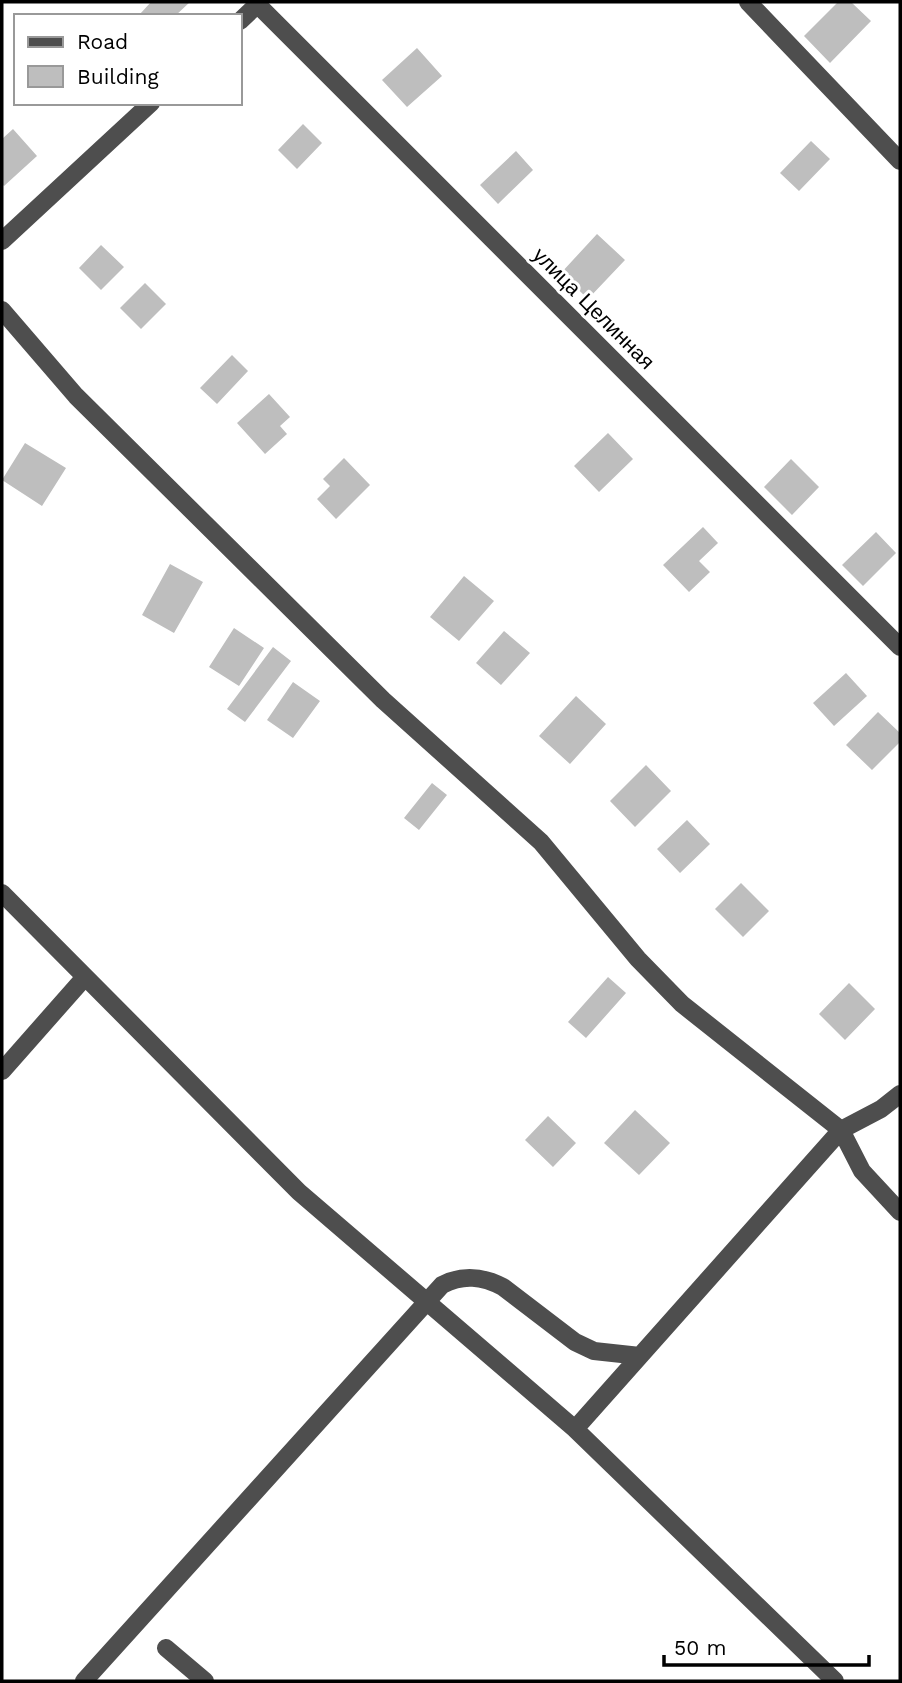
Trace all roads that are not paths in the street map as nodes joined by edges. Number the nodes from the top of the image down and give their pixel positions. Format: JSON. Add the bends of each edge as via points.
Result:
{"nodes":[{"id":1,"x":748,"y":2,"type":"edge"},
{"id":2,"x":257,"y":3,"type":"edge"},
{"id":3,"x":242,"y":19,"type":"edge"},
{"id":4,"x":149,"y":105,"type":"edge"},
{"id":5,"x":900,"y":162,"type":"edge"},
{"id":6,"x":2,"y":241,"type":"edge"},
{"id":7,"x":2,"y":310,"type":"edge"},
{"id":8,"x":900,"y":647,"type":"edge"},
{"id":9,"x":2,"y":893,"type":"edge"},
{"id":10,"x":85,"y":977,"type":"junction"},
{"id":11,"x":2,"y":1071,"type":"edge"},
{"id":12,"x":900,"y":1094,"type":"edge"},
{"id":13,"x":841,"y":1129,"type":"junction"},
{"id":14,"x":900,"y":1212,"type":"edge"},
{"id":15,"x":426,"y":1301,"type":"junction"},
{"id":16,"x":640,"y":1356,"type":"junction"},
{"id":17,"x":575,"y":1429,"type":"junction"},
{"id":18,"x":166,"y":1648,"type":"dead end"},
{"id":19,"x":84,"y":1681,"type":"edge"},
{"id":20,"x":205,"y":1681,"type":"edge"},
{"id":21,"x":835,"y":1681,"type":"edge"}],
"edges":[{"from":1,"to":5,"type":"street"},
{"from":2,"to":3,"type":"street"},
{"from":2,"to":8,"type":"street","name":"улица Целинная"},
{"from":4,"to":6,"type":"street"},
{"from":7,"to":13,"type":"street","via":[[76,396],[383,700],[541,842],[638,959],[682,1004]]},
{"from":9,"to":10,"type":"street"},
{"from":10,"to":11,"type":"street"},
{"from":10,"to":15,"type":"street","via":[[299,1192]]},
{"from":12,"to":13,"type":"street"},
{"from":13,"to":14,"type":"street","via":[[862,1171]]},
{"from":13,"to":16,"type":"street"},
{"from":15,"to":16,"type":"street","via":[[456,1277],[491,1280],[575,1342],[594,1351]]},
{"from":15,"to":17,"type":"street"},
{"from":15,"to":19,"type":"street"},
{"from":16,"to":17,"type":"street"},
{"from":17,"to":21,"type":"street"},
{"from":18,"to":20,"type":"street"}]}
